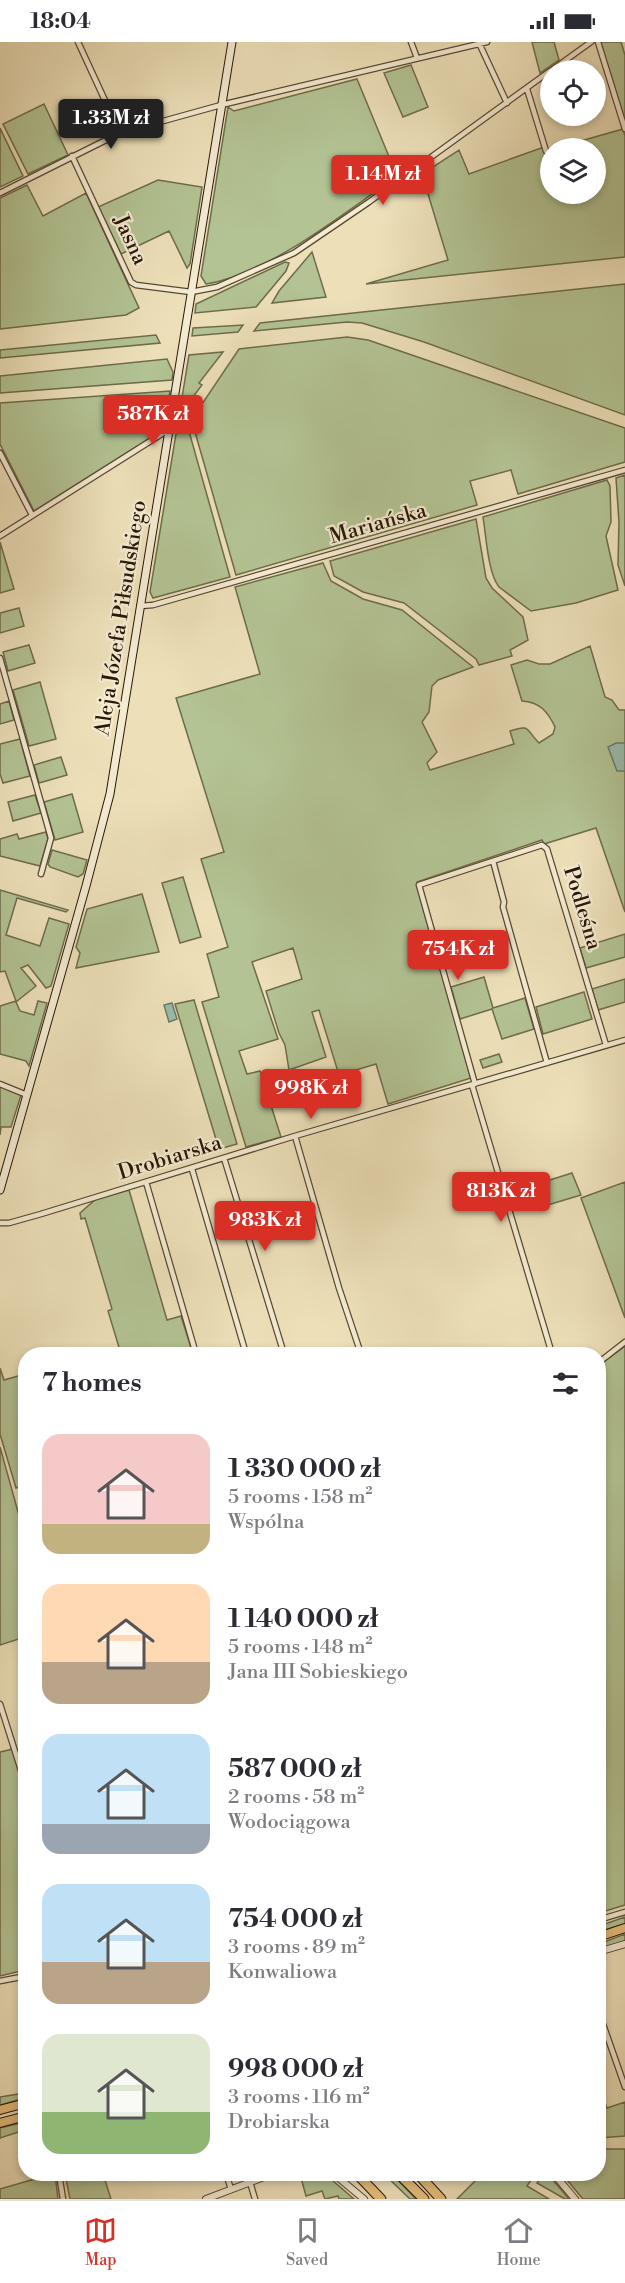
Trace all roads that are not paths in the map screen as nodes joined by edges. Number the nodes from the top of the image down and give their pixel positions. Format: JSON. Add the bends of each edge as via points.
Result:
{"nodes":[{"id":1,"x":78,"y":42,"type":"edge"},
{"id":2,"x":232,"y":42,"type":"edge"},
{"id":3,"x":411,"y":42,"type":"edge"},
{"id":4,"x":487,"y":42,"type":"edge"},
{"id":5,"x":591,"y":42,"type":"edge"},
{"id":6,"x":598,"y":42,"type":"edge"},
{"id":7,"x":479,"y":43,"type":"edge"},
{"id":8,"x":417,"y":58,"type":"junction"},
{"id":9,"x":566,"y":60,"type":"edge"},
{"id":10,"x":540,"y":79,"type":"edge"},
{"id":11,"x":527,"y":88,"type":"junction"},
{"id":12,"x":507,"y":103,"type":"junction"},
{"id":13,"x":221,"y":105,"type":"junction"},
{"id":14,"x":625,"y":129,"type":"edge"},
{"id":15,"x":120,"y":133,"type":"junction"},
{"id":16,"x":542,"y":138,"type":"edge"},
{"id":17,"x":72,"y":156,"type":"junction"},
{"id":18,"x":0,"y":193,"type":"edge"},
{"id":19,"x":191,"y":291,"type":"junction"},
{"id":20,"x":168,"y":430,"type":"junction"},
{"id":21,"x":0,"y":453,"type":"edge"},
{"id":22,"x":625,"y":471,"type":"edge"},
{"id":23,"x":32,"y":515,"type":"junction"},
{"id":24,"x":0,"y":536,"type":"edge"},
{"id":25,"x":140,"y":606,"type":"junction"},
{"id":26,"x":0,"y":658,"type":"edge"},
{"id":27,"x":493,"y":861,"type":"junction"},
{"id":28,"x":41,"y":874,"type":"dead end"},
{"id":29,"x":625,"y":1040,"type":"edge"},
{"id":30,"x":606,"y":1045,"type":"junction"},
{"id":31,"x":547,"y":1063,"type":"junction"},
{"id":32,"x":0,"y":1084,"type":"edge"},
{"id":33,"x":473,"y":1084,"type":"junction"},
{"id":34,"x":27,"y":1095,"type":"junction"},
{"id":35,"x":295,"y":1136,"type":"junction"},
{"id":36,"x":225,"y":1158,"type":"junction"},
{"id":37,"x":192,"y":1169,"type":"junction"},
{"id":38,"x":146,"y":1182,"type":"junction"},
{"id":39,"x":0,"y":1190,"type":"edge"},
{"id":40,"x":0,"y":1223,"type":"edge"},
{"id":41,"x":625,"y":1342,"type":"edge"},
{"id":42,"x":194,"y":1347,"type":"edge"},
{"id":43,"x":244,"y":1347,"type":"edge"},
{"id":44,"x":282,"y":1347,"type":"edge"},
{"id":45,"x":359,"y":1347,"type":"edge"},
{"id":46,"x":550,"y":1347,"type":"edge"},
{"id":47,"x":606,"y":1357,"type":"edge"},
{"id":48,"x":0,"y":1704,"type":"edge"},
{"id":49,"x":18,"y":1761,"type":"edge"},
{"id":50,"x":625,"y":1912,"type":"edge"},
{"id":51,"x":606,"y":1918,"type":"edge"},
{"id":52,"x":625,"y":1928,"type":"edge"},
{"id":53,"x":606,"y":1934,"type":"edge"},
{"id":54,"x":625,"y":1944,"type":"edge"},
{"id":55,"x":606,"y":1950,"type":"edge"},
{"id":56,"x":18,"y":1978,"type":"edge"},
{"id":57,"x":0,"y":1981,"type":"edge"},
{"id":58,"x":606,"y":2033,"type":"edge"},
{"id":59,"x":625,"y":2087,"type":"edge"},
{"id":60,"x":18,"y":2105,"type":"edge"},
{"id":61,"x":0,"y":2110,"type":"edge"},
{"id":62,"x":18,"y":2118,"type":"edge"},
{"id":63,"x":0,"y":2123,"type":"edge"},
{"id":64,"x":60,"y":2181,"type":"edge"},
{"id":65,"x":228,"y":2181,"type":"edge"},
{"id":66,"x":342,"y":2181,"type":"edge"},
{"id":67,"x":364,"y":2181,"type":"edge"},
{"id":68,"x":406,"y":2181,"type":"edge"},
{"id":69,"x":424,"y":2181,"type":"edge"},
{"id":70,"x":560,"y":2181,"type":"edge"},
{"id":71,"x":250,"y":2182,"type":"joint"},
{"id":72,"x":231,"y":2189,"type":"junction"},
{"id":73,"x":63,"y":2199,"type":"edge"},
{"id":74,"x":206,"y":2199,"type":"edge"},
{"id":75,"x":255,"y":2199,"type":"edge"},
{"id":76,"x":364,"y":2199,"type":"edge"},
{"id":77,"x":381,"y":2199,"type":"edge"},
{"id":78,"x":424,"y":2199,"type":"edge"},
{"id":79,"x":441,"y":2199,"type":"edge"},
{"id":80,"x":575,"y":2199,"type":"edge"}],
"edges":[{"from":1,"to":15,"type":"street"},
{"from":2,"to":13,"type":"main road","name":"Aleja Józefa Piłsudskiego"},
{"from":3,"to":8,"type":"street"},
{"from":4,"to":7,"type":"street"},
{"from":5,"to":9,"type":"street"},
{"from":6,"to":14,"type":"street"},
{"from":7,"to":8,"type":"street"},
{"from":7,"to":12,"type":"street"},
{"from":8,"to":13,"type":"street"},
{"from":10,"to":11,"type":"street"},
{"from":11,"to":12,"type":"street"},
{"from":11,"to":16,"type":"street"},
{"from":12,"to":19,"type":"street","via":[[294,253],[217,287]]},
{"from":13,"to":15,"type":"street"},
{"from":13,"to":19,"type":"main road","name":"Aleja Józefa Piłsudskiego"},
{"from":15,"to":17,"type":"street"},
{"from":17,"to":18,"type":"street"},
{"from":17,"to":19,"type":"street","name":"Jasna","via":[[131,282]]},
{"from":19,"to":20,"type":"main road","name":"Aleja Józefa Piłsudskiego"},
{"from":20,"to":23,"type":"street"},
{"from":20,"to":25,"type":"main road","name":"Aleja Józefa Piłsudskiego"},
{"from":21,"to":23,"type":"street"},
{"from":22,"to":25,"type":"street","name":"Mariańska"},
{"from":23,"to":24,"type":"street"},
{"from":25,"to":34,"type":"main road","name":"Aleja Józefa Piłsudskiego","via":[[106,812]]},
{"from":26,"to":28,"type":"street","via":[[51,838]]},
{"from":27,"to":30,"type":"street","name":"Podleśna","via":[[542,845],[547,849]]},
{"from":27,"to":31,"type":"street"},
{"from":27,"to":33,"type":"street","via":[[419,885]]},
{"from":29,"to":30,"type":"street","name":"Drobiarska"},
{"from":30,"to":31,"type":"street","name":"Drobiarska"},
{"from":31,"to":33,"type":"street","name":"Drobiarska"},
{"from":32,"to":34,"type":"street"},
{"from":33,"to":35,"type":"street","name":"Drobiarska"},
{"from":33,"to":46,"type":"street"},
{"from":34,"to":39,"type":"main road","name":"Aleja Józefa Piłsudskiego"},
{"from":35,"to":36,"type":"street","name":"Drobiarska"},
{"from":35,"to":45,"type":"street"},
{"from":36,"to":37,"type":"street","name":"Drobiarska"},
{"from":36,"to":44,"type":"street"},
{"from":37,"to":38,"type":"street","name":"Drobiarska"},
{"from":37,"to":43,"type":"street"},
{"from":38,"to":40,"type":"street","name":"Drobiarska"},
{"from":38,"to":42,"type":"street"},
{"from":41,"to":47,"type":"street"},
{"from":48,"to":49,"type":"street"},
{"from":50,"to":51,"type":"street"},
{"from":52,"to":53,"type":"main road"},
{"from":54,"to":55,"type":"street"},
{"from":56,"to":57,"type":"street"},
{"from":58,"to":59,"type":"street"},
{"from":60,"to":61,"type":"main road"},
{"from":62,"to":63,"type":"main road"},
{"from":64,"to":73,"type":"street"},
{"from":65,"to":72,"type":"street"},
{"from":66,"to":76,"type":"street"},
{"from":67,"to":77,"type":"highway"},
{"from":68,"to":78,"type":"highway"},
{"from":69,"to":79,"type":"highway"},
{"from":70,"to":80,"type":"street"},
{"from":71,"to":72,"type":"street"},
{"from":71,"to":75,"type":"street"},
{"from":72,"to":74,"type":"street"}]}
